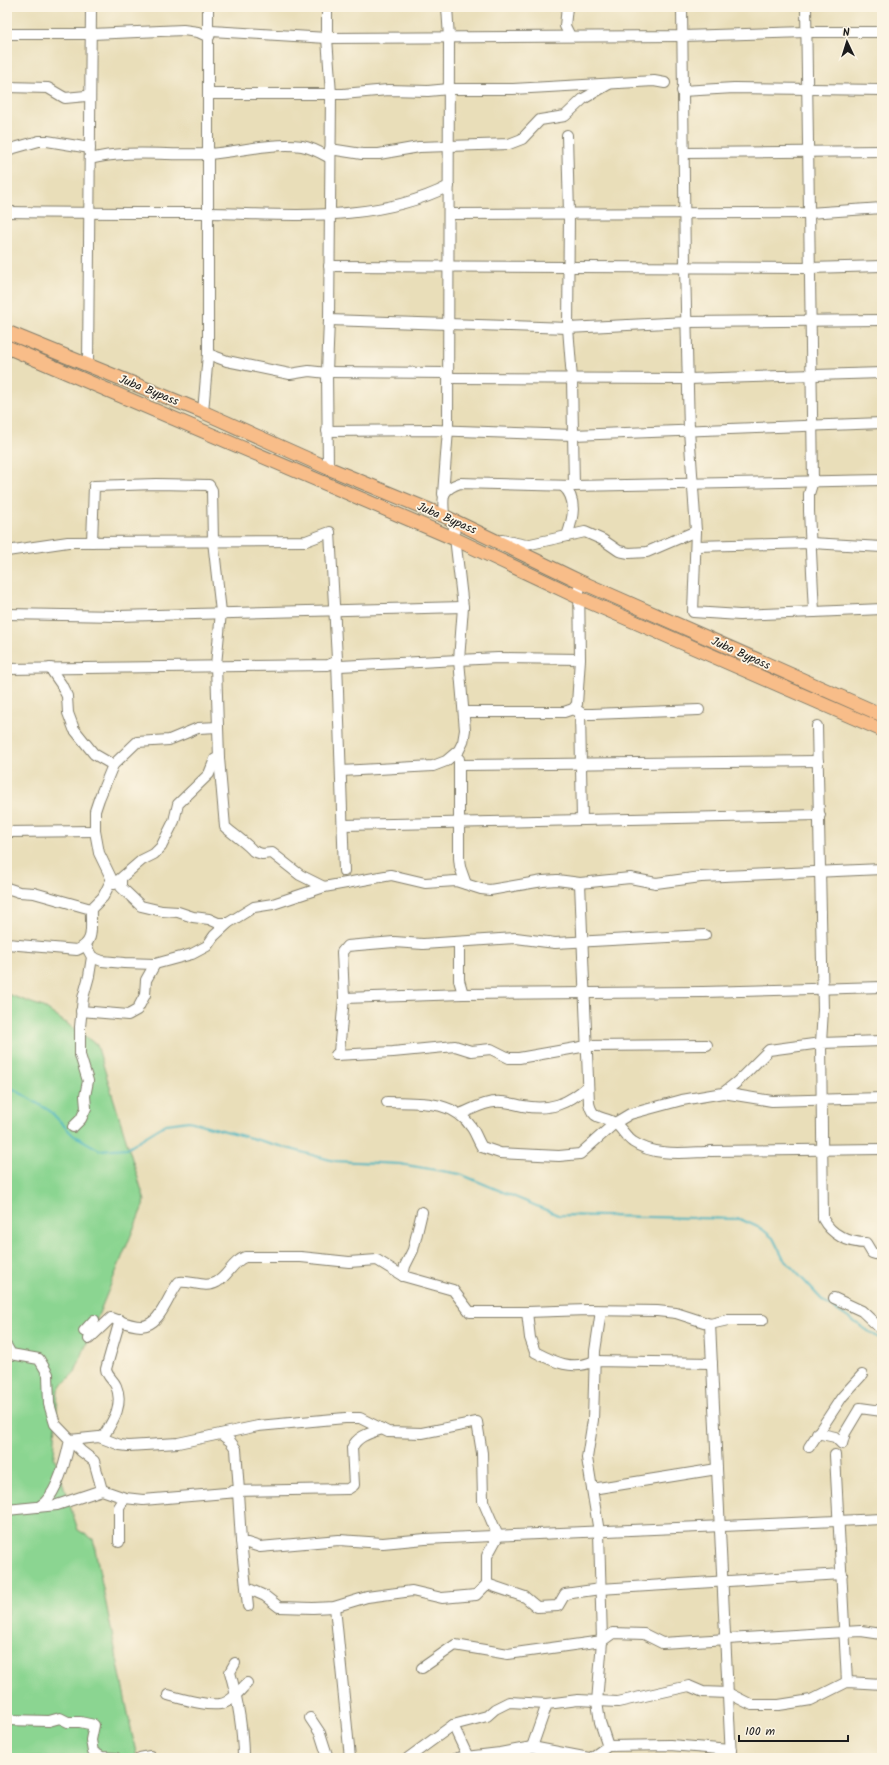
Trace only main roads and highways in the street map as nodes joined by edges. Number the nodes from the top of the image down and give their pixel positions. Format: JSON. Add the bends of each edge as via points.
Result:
{"nodes":[{"id":1,"x":7,"y":332,"type":"edge"},
{"id":2,"x":7,"y":347,"type":"edge"},
{"id":3,"x":882,"y":715,"type":"edge"},
{"id":4,"x":882,"y":730,"type":"edge"}],
"edges":[{"from":1,"to":3,"type":"main road","name":"Juba Bypass","via":[[203,412],[448,518],[579,581]]},
{"from":2,"to":4,"type":"main road","name":"Juba Bypass","via":[[455,539],[580,598]]}]}
